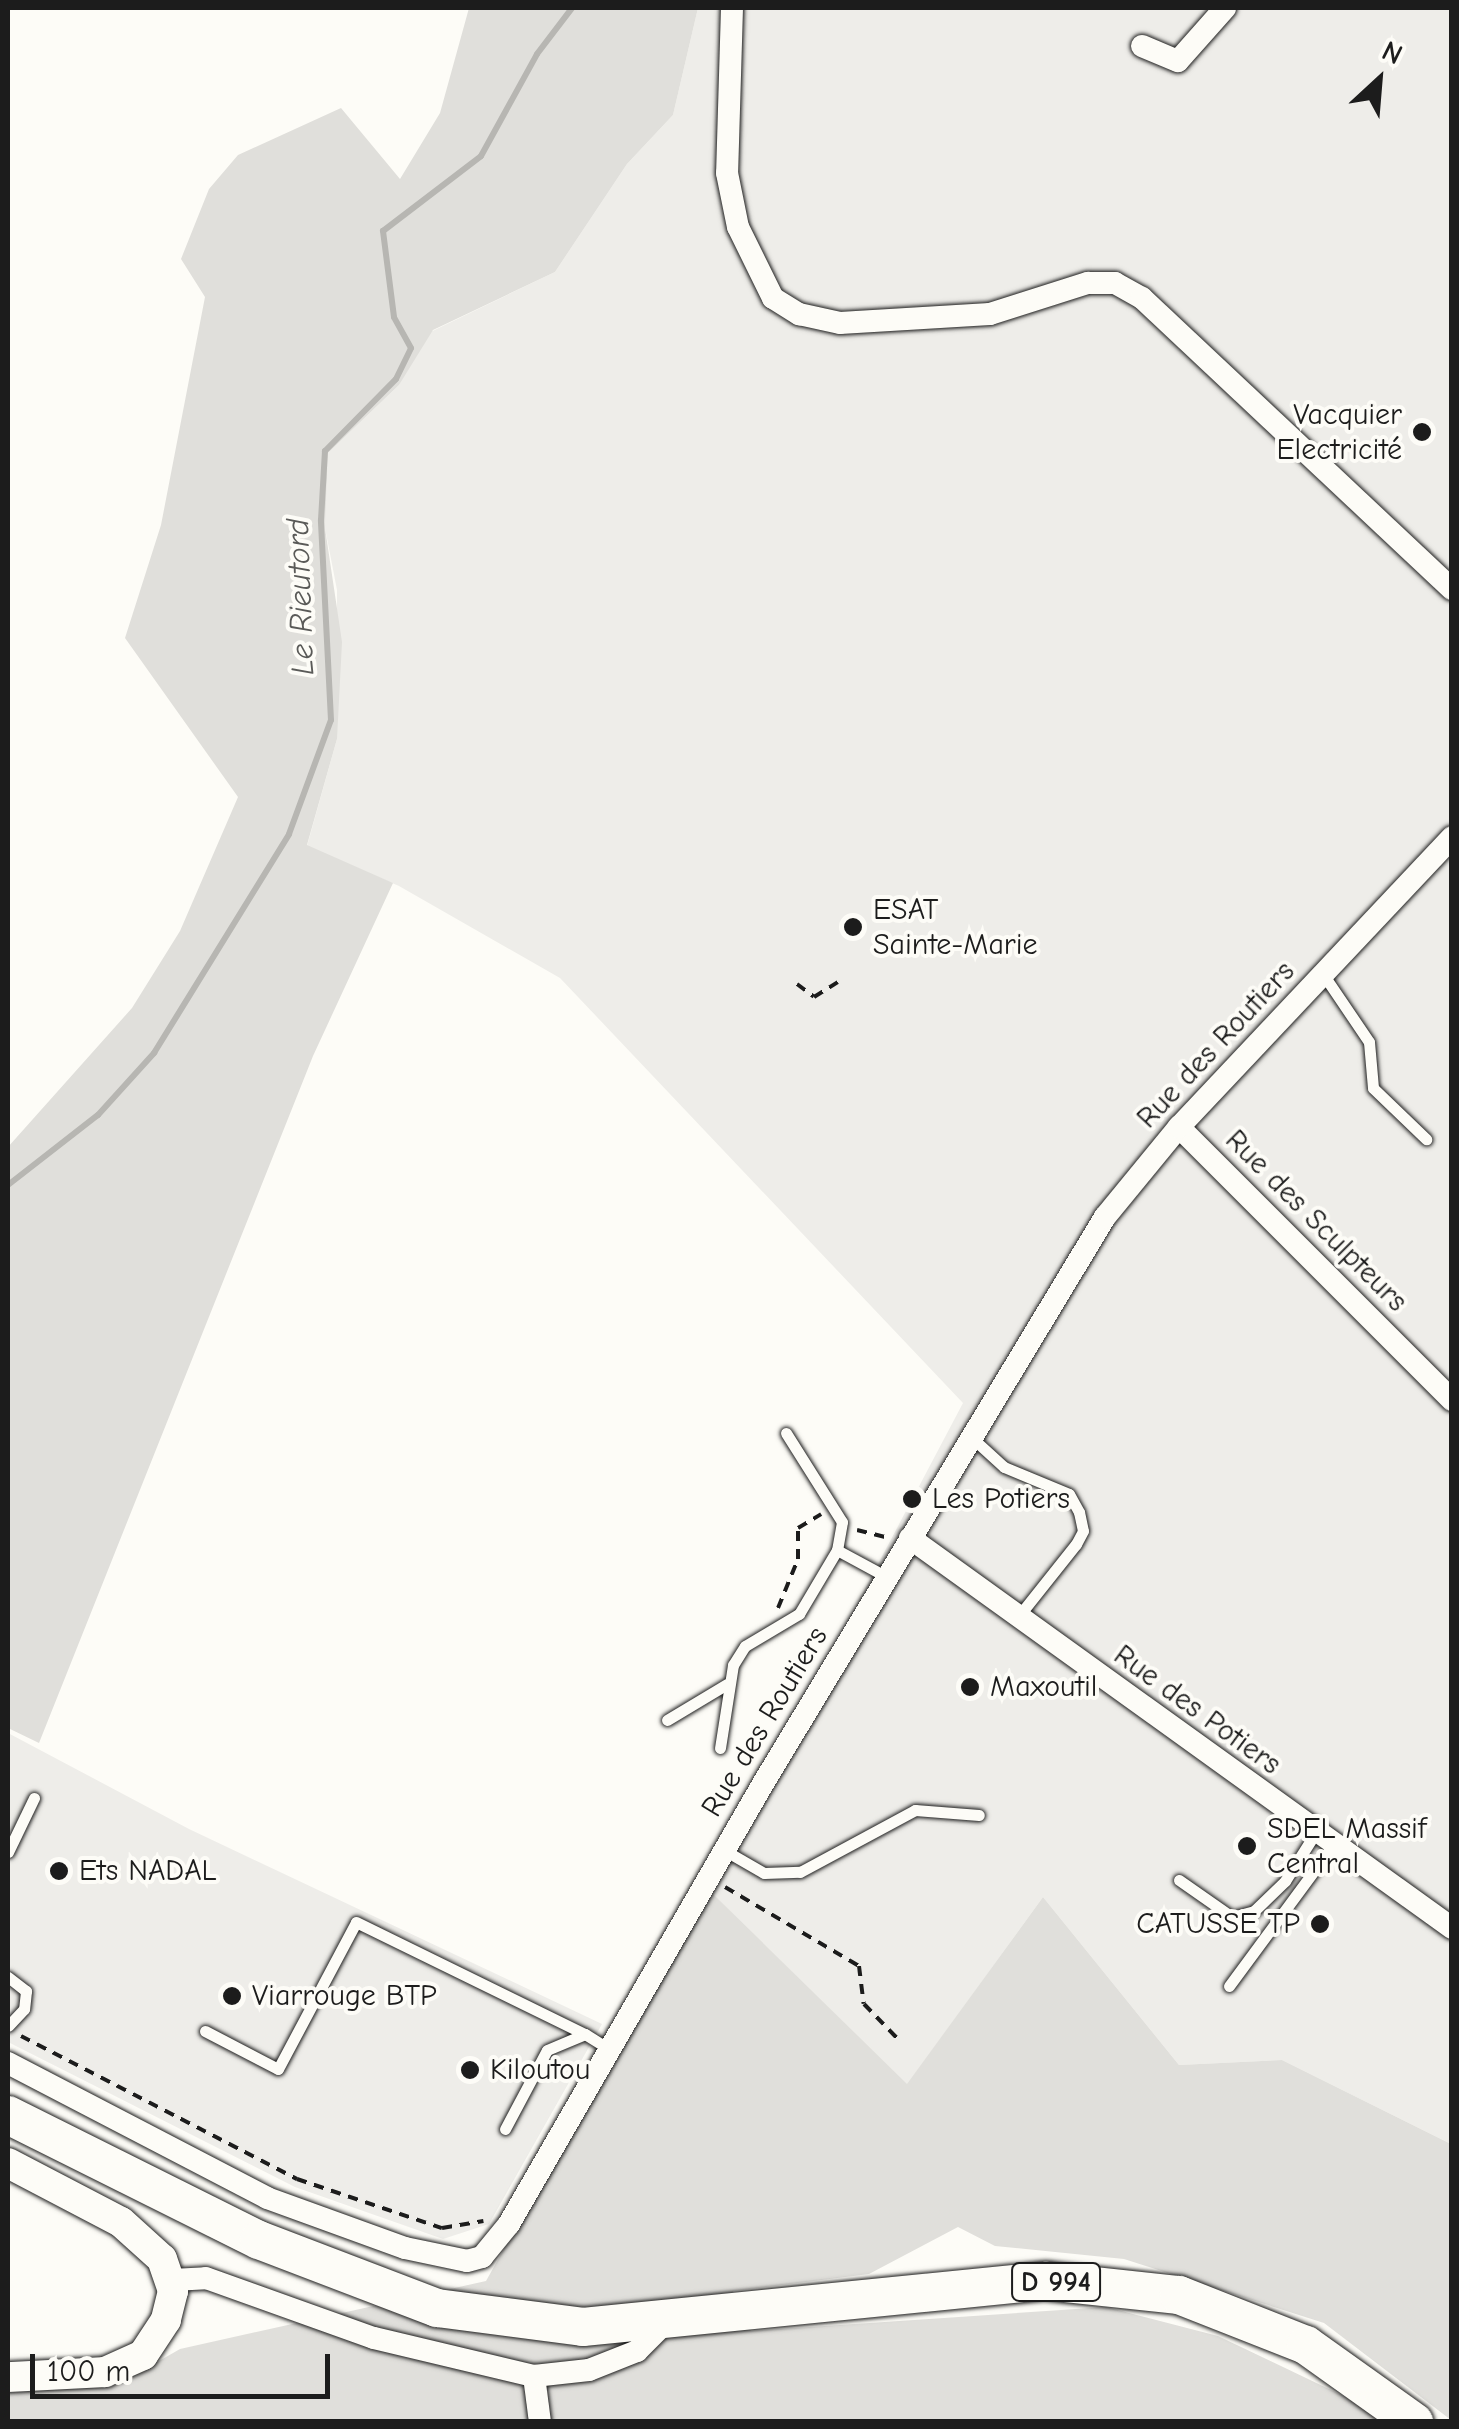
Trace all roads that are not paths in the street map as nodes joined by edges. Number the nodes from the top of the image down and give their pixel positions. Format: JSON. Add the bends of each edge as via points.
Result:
{"nodes":[{"id":1,"x":732,"y":8,"type":"edge"},
{"id":2,"x":1226,"y":8,"type":"edge"},
{"id":3,"x":1142,"y":46,"type":"dead end"},
{"id":4,"x":1452,"y":589,"type":"edge"},
{"id":5,"x":1452,"y":837,"type":"edge"},
{"id":6,"x":1322,"y":974,"type":"junction"},
{"id":7,"x":1179,"y":1127,"type":"junction"},
{"id":8,"x":1426,"y":1139,"type":"dead end"},
{"id":9,"x":1452,"y":1400,"type":"edge"},
{"id":10,"x":786,"y":1433,"type":"dead end"},
{"id":11,"x":970,"y":1436,"type":"junction"},
{"id":12,"x":910,"y":1538,"type":"junction"},
{"id":13,"x":838,"y":1550,"type":"junction"},
{"id":14,"x":887,"y":1577,"type":"junction"},
{"id":15,"x":1018,"y":1617,"type":"junction"},
{"id":16,"x":727,"y":1684,"type":"junction"},
{"id":17,"x":666,"y":1720,"type":"dead end"},
{"id":18,"x":720,"y":1748,"type":"dead end"},
{"id":19,"x":34,"y":1798,"type":"dead end"},
{"id":20,"x":979,"y":1815,"type":"dead end"},
{"id":21,"x":1324,"y":1838,"type":"junction"},
{"id":22,"x":724,"y":1850,"type":"junction"},
{"id":23,"x":8,"y":1852,"type":"edge"},
{"id":24,"x":1178,"y":1880,"type":"dead end"},
{"id":25,"x":1452,"y":1928,"type":"edge"},
{"id":26,"x":8,"y":1977,"type":"edge"},
{"id":27,"x":1228,"y":1986,"type":"dead end"},
{"id":28,"x":8,"y":2026,"type":"edge"},
{"id":29,"x":204,"y":2031,"type":"dead end"},
{"id":30,"x":585,"y":2034,"type":"junction"},
{"id":31,"x":608,"y":2049,"type":"junction"},
{"id":32,"x":8,"y":2063,"type":"edge"},
{"id":33,"x":8,"y":2115,"type":"edge"},
{"id":34,"x":505,"y":2129,"type":"dead end"},
{"id":35,"x":8,"y":2163,"type":"edge"},
{"id":36,"x":172,"y":2280,"type":"junction"},
{"id":37,"x":666,"y":2322,"type":"junction"},
{"id":38,"x":534,"y":2376,"type":"junction"},
{"id":39,"x":8,"y":2377,"type":"edge"},
{"id":40,"x":540,"y":2422,"type":"edge"},
{"id":41,"x":1414,"y":2422,"type":"edge"}],
"edges":[{"from":1,"to":4,"type":"street","via":[[728,172],[738,227],[762,288],[773,298],[799,314],[840,324],[990,314],[1088,283],[1116,283],[1142,298]]},
{"from":2,"to":3,"type":"street","via":[[1178,62]]},
{"from":5,"to":6,"type":"street","name":"Rue des Routiers"},
{"from":6,"to":7,"type":"street","name":"Rue des Routiers"},
{"from":6,"to":8,"type":"lane","via":[[1369,1042],[1373,1088]]},
{"from":7,"to":9,"type":"street","name":"Rue des Sculpteurs"},
{"from":7,"to":11,"type":"street","name":"Rue des Routiers","via":[[1105,1217]]},
{"from":10,"to":13,"type":"lane","via":[[842,1522]]},
{"from":11,"to":12,"type":"street","name":"Rue des Routiers"},
{"from":11,"to":15,"type":"lane","via":[[1004,1467],[1068,1494],[1079,1512],[1084,1531]]},
{"from":12,"to":14,"type":"street","name":"Rue des Routiers"},
{"from":12,"to":15,"type":"street","name":"Rue des Potiers"},
{"from":13,"to":14,"type":"lane"},
{"from":13,"to":16,"type":"lane","via":[[799,1614],[746,1646]]},
{"from":14,"to":22,"type":"street","name":"Rue des Routiers"},
{"from":15,"to":21,"type":"street","name":"Rue des Potiers"},
{"from":16,"to":17,"type":"lane"},
{"from":16,"to":18,"type":"lane"},
{"from":19,"to":23,"type":"lane"},
{"from":20,"to":22,"type":"lane","via":[[915,1810],[800,1872],[764,1873]]},
{"from":21,"to":24,"type":"lane","via":[[1254,1911],[1232,1917]]},
{"from":21,"to":25,"type":"street","name":"Rue des Potiers"},
{"from":21,"to":27,"type":"lane"},
{"from":22,"to":31,"type":"street","name":"Rue des Routiers"},
{"from":26,"to":28,"type":"lane","via":[[26,1990],[24,2009]]},
{"from":29,"to":30,"type":"lane","via":[[278,2069],[356,1922]]},
{"from":30,"to":31,"type":"lane"},
{"from":30,"to":34,"type":"lane","via":[[548,2050]]},
{"from":31,"to":32,"type":"street","name":"Rue des Routiers","via":[[509,2224],[482,2257],[467,2261],[404,2248],[267,2198]]},
{"from":33,"to":37,"type":"main road","number":"D 994","via":[[259,2240],[437,2308],[582,2327]]},
{"from":35,"to":36,"type":"street","via":[[120,2222],[151,2246]]},
{"from":36,"to":38,"type":"street","via":[[217,2282],[374,2338]]},
{"from":36,"to":39,"type":"street","via":[[172,2305],[143,2356],[105,2372]]},
{"from":37,"to":38,"type":"street","via":[[638,2351],[588,2370]]},
{"from":37,"to":41,"type":"main road","number":"D 994","via":[[1047,2281],[1179,2295],[1306,2345]]},
{"from":38,"to":40,"type":"street"}]}
